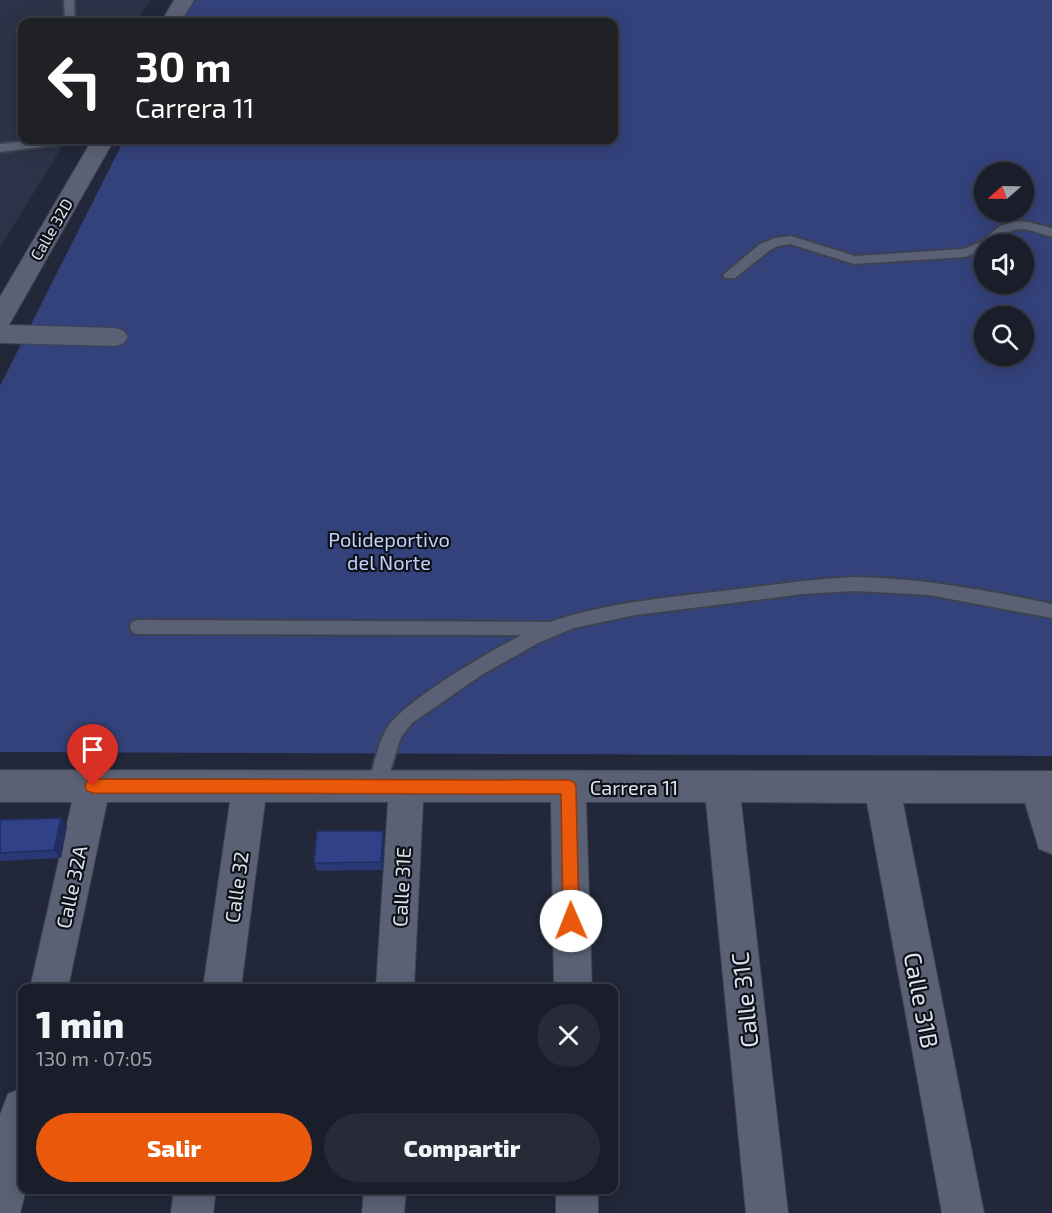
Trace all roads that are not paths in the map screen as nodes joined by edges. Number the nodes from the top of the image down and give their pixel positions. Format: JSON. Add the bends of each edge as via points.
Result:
{"nodes":[{"id":1,"x":69,"y":0,"type":"edge"},
{"id":2,"x":184,"y":0,"type":"edge"},
{"id":3,"x":70,"y":18,"type":"edge"},
{"id":4,"x":173,"y":18,"type":"edge"},
{"id":5,"x":31,"y":144,"type":"edge"},
{"id":6,"x":101,"y":144,"type":"edge"},
{"id":7,"x":0,"y":148,"type":"edge"},
{"id":8,"x":1052,"y":233,"type":"edge"},
{"id":9,"x":999,"y":234,"type":"edge"},
{"id":10,"x":974,"y":249,"type":"edge"},
{"id":11,"x":730,"y":275,"type":"dead end"},
{"id":12,"x":0,"y":319,"type":"edge"},
{"id":13,"x":0,"y":334,"type":"edge"},
{"id":14,"x":114,"y":337,"type":"dead end"},
{"id":15,"x":1052,"y":611,"type":"edge"},
{"id":16,"x":138,"y":627,"type":"dead end"},
{"id":17,"x":554,"y":628,"type":"junction"},
{"id":18,"x":0,"y":786,"type":"edge"},
{"id":19,"x":93,"y":786,"type":"junction"},
{"id":20,"x":250,"y":786,"type":"junction"},
{"id":21,"x":392,"y":786,"type":"junction"},
{"id":22,"x":568,"y":787,"type":"junction"},
{"id":23,"x":722,"y":787,"type":"junction"},
{"id":24,"x":882,"y":787,"type":"junction"},
{"id":25,"x":1045,"y":787,"type":"edge"},
{"id":26,"x":1052,"y":837,"type":"edge"},
{"id":27,"x":49,"y":984,"type":"edge"},
{"id":28,"x":223,"y":984,"type":"edge"},
{"id":29,"x":396,"y":984,"type":"edge"},
{"id":30,"x":573,"y":984,"type":"edge"},
{"id":31,"x":18,"y":1127,"type":"edge"},
{"id":32,"x":194,"y":1194,"type":"edge"},
{"id":33,"x":385,"y":1194,"type":"edge"},
{"id":34,"x":577,"y":1194,"type":"edge"},
{"id":35,"x":0,"y":1211,"type":"edge"},
{"id":36,"x":192,"y":1213,"type":"edge"},
{"id":37,"x":383,"y":1213,"type":"edge"},
{"id":38,"x":578,"y":1213,"type":"edge"},
{"id":39,"x":767,"y":1213,"type":"edge"},
{"id":40,"x":963,"y":1213,"type":"edge"}],
"edges":[{"from":1,"to":3,"type":"lane"},
{"from":2,"to":4,"type":"street"},
{"from":5,"to":7,"type":"lane"},
{"from":6,"to":12,"type":"street","name":"Calle 32D"},
{"from":8,"to":9,"type":"lane","via":[[1018,226]]},
{"from":10,"to":11,"type":"lane","via":[[854,260],[791,240],[765,247]]},
{"from":13,"to":14,"type":"street"},
{"from":15,"to":17,"type":"lane","via":[[978,595],[911,586],[854,584],[670,603]]},
{"from":16,"to":17,"type":"lane"},
{"from":17,"to":21,"type":"lane","via":[[512,648],[406,718],[393,734]]},
{"from":18,"to":19,"type":"street","name":"Carrera 11"},
{"from":19,"to":20,"type":"street","name":"Carrera 11"},
{"from":19,"to":27,"type":"street","name":"Calle 32A"},
{"from":20,"to":21,"type":"street","name":"Carrera 11"},
{"from":20,"to":28,"type":"street","name":"Calle 32"},
{"from":21,"to":22,"type":"street","name":"Carrera 11"},
{"from":21,"to":29,"type":"street","name":"Calle 31E"},
{"from":22,"to":23,"type":"street","name":"Carrera 11"},
{"from":22,"to":30,"type":"street"},
{"from":23,"to":24,"type":"street","name":"Carrera 11"},
{"from":23,"to":39,"type":"street","name":"Calle 31C"},
{"from":24,"to":25,"type":"street","name":"Carrera 11"},
{"from":24,"to":40,"type":"street","name":"Calle 31B"},
{"from":25,"to":26,"type":"street"},
{"from":31,"to":35,"type":"street"},
{"from":32,"to":36,"type":"street"},
{"from":33,"to":37,"type":"street"},
{"from":34,"to":38,"type":"street"}]}
